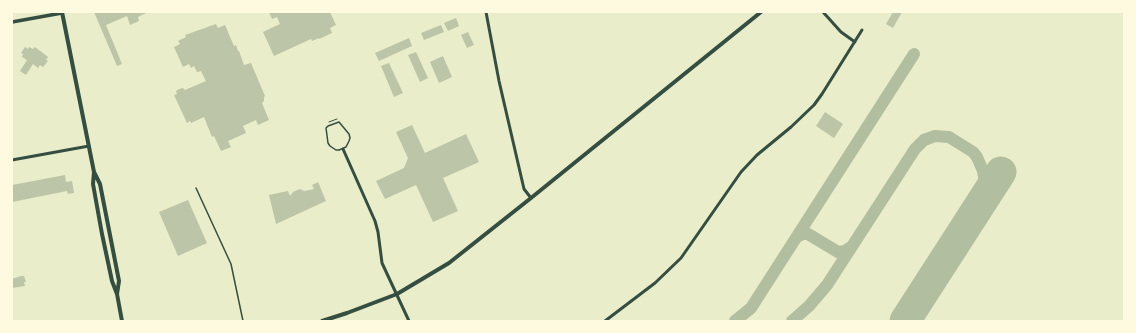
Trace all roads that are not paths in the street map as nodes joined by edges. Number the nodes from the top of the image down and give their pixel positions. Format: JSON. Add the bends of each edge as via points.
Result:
{"nodes":[{"id":1,"x":62,"y":12,"type":"edge"},
{"id":2,"x":486,"y":12,"type":"edge"},
{"id":3,"x":761,"y":12,"type":"edge"},
{"id":4,"x":823,"y":12,"type":"edge"},
{"id":5,"x":12,"y":22,"type":"edge"},
{"id":6,"x":862,"y":30,"type":"dead end"},
{"id":7,"x":855,"y":42,"type":"junction"},
{"id":8,"x":89,"y":146,"type":"junction"},
{"id":9,"x":343,"y":149,"type":"junction"},
{"id":10,"x":12,"y":160,"type":"edge"},
{"id":11,"x":94,"y":172,"type":"junction"},
{"id":12,"x":196,"y":188,"type":"dead end"},
{"id":13,"x":531,"y":198,"type":"junction"},
{"id":14,"x":117,"y":294,"type":"junction"},
{"id":15,"x":397,"y":294,"type":"junction"},
{"id":16,"x":122,"y":321,"type":"edge"},
{"id":17,"x":243,"y":321,"type":"edge"},
{"id":18,"x":322,"y":321,"type":"edge"},
{"id":19,"x":409,"y":321,"type":"edge"},
{"id":20,"x":605,"y":321,"type":"edge"}],
"edges":[{"from":1,"to":5,"type":"street"},
{"from":1,"to":8,"type":"main road"},
{"from":2,"to":13,"type":"street","via":[[524,189]]},
{"from":3,"to":13,"type":"main road"},
{"from":4,"to":7,"type":"street","via":[[841,32]]},
{"from":6,"to":7,"type":"street"},
{"from":7,"to":20,"type":"street","via":[[814,105],[741,172],[681,258],[655,283]]},
{"from":8,"to":10,"type":"street"},
{"from":8,"to":11,"type":"main road"},
{"from":9,"to":9,"type":"lane","via":[[350,141],[349,134],[340,122],[336,122],[326,128],[328,143],[336,150]]},
{"from":9,"to":15,"type":"street","via":[[375,221],[382,263]]},
{"from":11,"to":14,"type":"main road","via":[[94,191],[112,281]]},
{"from":11,"to":14,"type":"main road","via":[[100,184],[119,281]]},
{"from":12,"to":17,"type":"lane","via":[[231,264]]},
{"from":13,"to":15,"type":"main road","via":[[448,264]]},
{"from":14,"to":16,"type":"main road"},
{"from":15,"to":18,"type":"main road"},
{"from":15,"to":19,"type":"street"}]}
